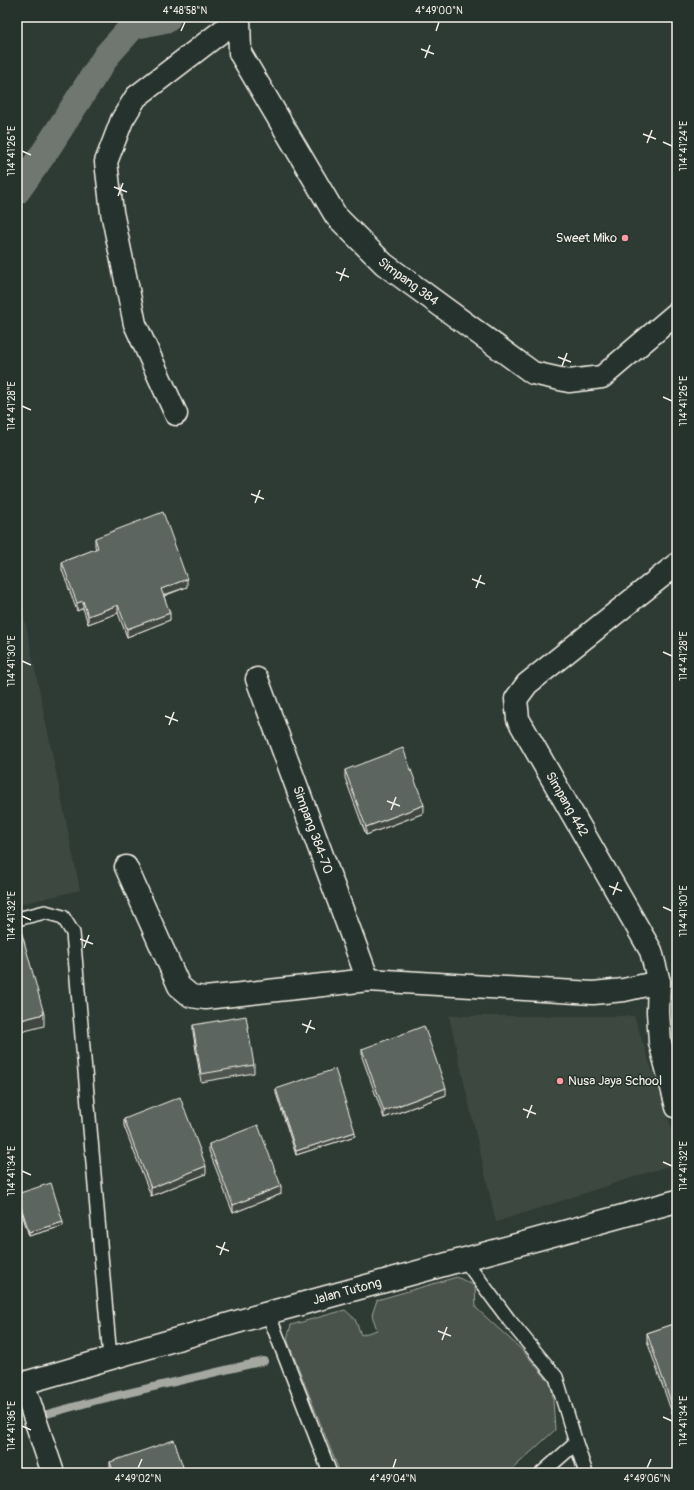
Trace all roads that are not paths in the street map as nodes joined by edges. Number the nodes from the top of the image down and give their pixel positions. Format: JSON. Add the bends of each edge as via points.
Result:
{"nodes":[{"id":1,"x":239,"y":18,"type":"edge"},
{"id":2,"x":677,"y":313,"type":"edge"},
{"id":3,"x":176,"y":414,"type":"dead end"},
{"id":4,"x":677,"y":564,"type":"edge"},
{"id":5,"x":257,"y":679,"type":"dead end"},
{"id":6,"x":126,"y":867,"type":"dead end"},
{"id":7,"x":17,"y":919,"type":"edge"},
{"id":8,"x":368,"y":980,"type":"junction"},
{"id":9,"x":659,"y":982,"type":"junction"},
{"id":10,"x":677,"y":1107,"type":"edge"},
{"id":11,"x":677,"y":1201,"type":"edge"},
{"id":12,"x":464,"y":1259,"type":"junction"},
{"id":13,"x":268,"y":1313,"type":"junction"},
{"id":14,"x":110,"y":1358,"type":"junction"},
{"id":15,"x":20,"y":1384,"type":"edge"},
{"id":16,"x":576,"y":1443,"type":"junction"},
{"id":17,"x":53,"y":1473,"type":"edge"},
{"id":18,"x":330,"y":1473,"type":"edge"},
{"id":19,"x":542,"y":1473,"type":"edge"},
{"id":20,"x":586,"y":1473,"type":"edge"}],
"edges":[{"from":1,"to":2,"type":"street","name":"Simpang 384","via":[[240,53],[336,216],[384,264],[533,373],[569,381],[602,377]]},
{"from":1,"to":3,"type":"street","via":[[136,97],[122,120],[106,162],[112,212],[134,324]]},
{"from":4,"to":9,"type":"street","name":"Simpang 442","via":[[527,684],[516,699],[518,719],[651,951]]},
{"from":5,"to":8,"type":"street","name":"Simpang 384-70"},
{"from":6,"to":8,"type":"street","via":[[179,986],[190,996],[205,998]]},
{"from":7,"to":14,"type":"lane","via":[[45,912],[63,917],[73,933]]},
{"from":8,"to":9,"type":"street","via":[[593,993],[624,990]]},
{"from":9,"to":10,"type":"street","name":"Simpang 442","via":[[660,1042]]},
{"from":11,"to":12,"type":"street","name":"Jalan Tutong"},
{"from":12,"to":13,"type":"street","name":"Jalan Tutong"},
{"from":12,"to":16,"type":"lane","via":[[509,1320],[556,1377]]},
{"from":13,"to":14,"type":"street","name":"Jalan Tutong"},
{"from":13,"to":18,"type":"lane"},
{"from":14,"to":15,"type":"street","name":"Jalan Tutong"},
{"from":15,"to":17,"type":"street"},
{"from":16,"to":19,"type":"lane"},
{"from":16,"to":20,"type":"lane"}]}
